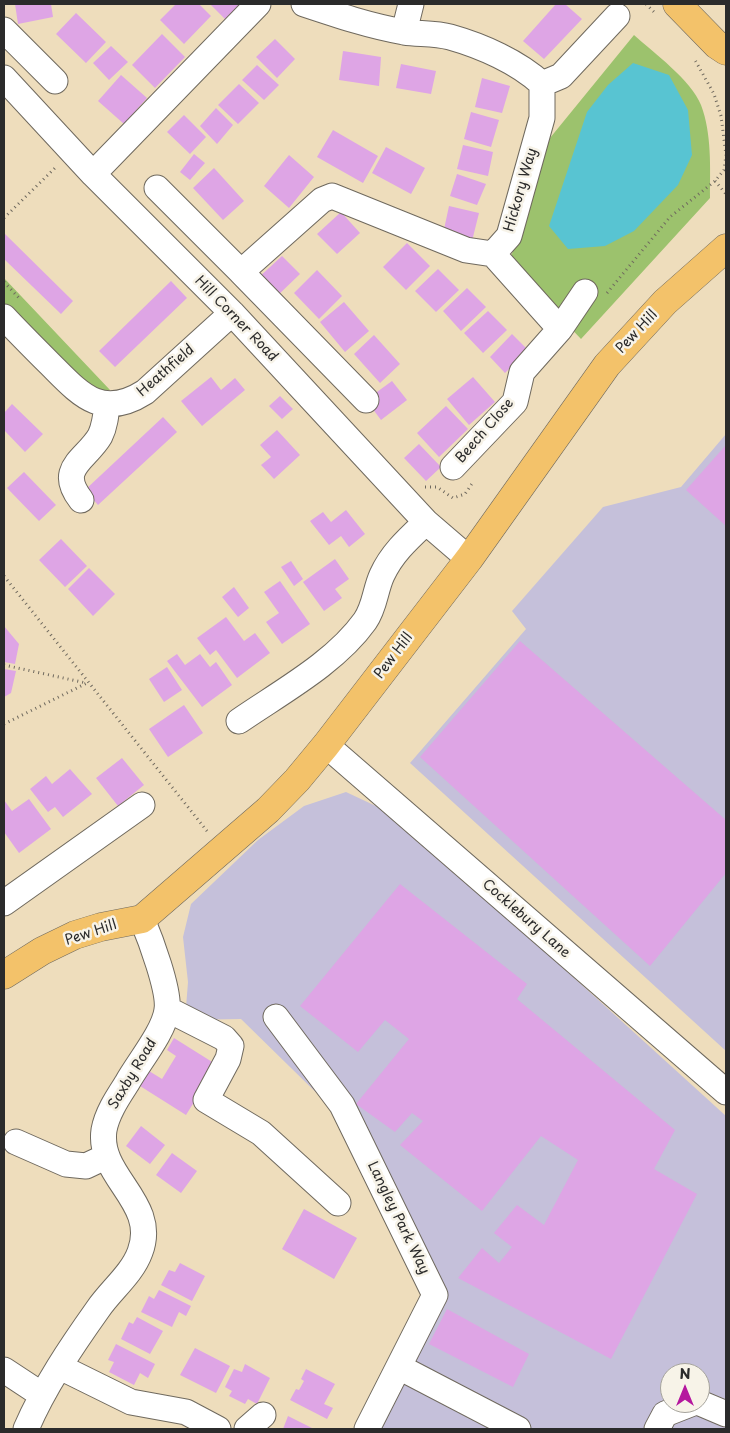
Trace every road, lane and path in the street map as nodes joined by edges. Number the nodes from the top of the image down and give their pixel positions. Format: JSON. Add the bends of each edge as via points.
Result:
{"nodes":[{"id":1,"x":258,"y":4,"type":"edge"},
{"id":2,"x":304,"y":4,"type":"edge"},
{"id":3,"x":411,"y":4,"type":"edge"},
{"id":4,"x":646,"y":4,"type":"edge"},
{"id":5,"x":667,"y":9,"type":"edge"},
{"id":6,"x":617,"y":16,"type":"dead end"},
{"id":7,"x":4,"y":30,"type":"edge"},
{"id":8,"x":404,"y":32,"type":"junction"},
{"id":9,"x":723,"y":54,"type":"edge"},
{"id":10,"x":692,"y":55,"type":"dead end"},
{"id":11,"x":4,"y":78,"type":"edge"},
{"id":12,"x":55,"y":81,"type":"dead end"},
{"id":13,"x":542,"y":84,"type":"junction"},
{"id":14,"x":73,"y":152,"type":"junction"},
{"id":15,"x":93,"y":174,"type":"junction"},
{"id":16,"x":715,"y":181,"type":"junction"},
{"id":17,"x":157,"y":188,"type":"dead end"},
{"id":18,"x":726,"y":194,"type":"edge"},
{"id":19,"x":4,"y":218,"type":"edge"},
{"id":20,"x":723,"y":246,"type":"edge"},
{"id":21,"x":493,"y":254,"type":"junction"},
{"id":22,"x":241,"y":272,"type":"junction"},
{"id":23,"x":594,"y":294,"type":"joint"},
{"id":24,"x":232,"y":313,"type":"junction"},
{"id":25,"x":4,"y":318,"type":"edge"},
{"id":26,"x":560,"y":329,"type":"junction"},
{"id":27,"x":366,"y":400,"type":"dead end"},
{"id":28,"x":107,"y":404,"type":"junction"},
{"id":29,"x":453,"y":467,"type":"dead end"},
{"id":30,"x":476,"y":478,"type":"dead end"},
{"id":31,"x":81,"y":500,"type":"dead end"},
{"id":32,"x":406,"y":500,"type":"junction"},
{"id":33,"x":426,"y":522,"type":"junction"},
{"id":34,"x":468,"y":559,"type":"junction"},
{"id":35,"x":4,"y":576,"type":"edge"},
{"id":36,"x":4,"y":665,"type":"edge"},
{"id":37,"x":87,"y":683,"type":"junction"},
{"id":38,"x":239,"y":721,"type":"dead end"},
{"id":39,"x":4,"y":724,"type":"edge"},
{"id":40,"x":326,"y":745,"type":"junction"},
{"id":41,"x":142,"y":805,"type":"dead end"},
{"id":42,"x":223,"y":851,"type":"junction"},
{"id":43,"x":4,"y":903,"type":"edge"},
{"id":44,"x":142,"y":919,"type":"junction"},
{"id":45,"x":4,"y":976,"type":"edge"},
{"id":46,"x":168,"y":1009,"type":"junction"},
{"id":47,"x":276,"y":1017,"type":"dead end"},
{"id":48,"x":726,"y":1092,"type":"edge"},
{"id":49,"x":16,"y":1142,"type":"dead end"},
{"id":50,"x":106,"y":1157,"type":"junction"},
{"id":51,"x":338,"y":1204,"type":"dead end"},
{"id":52,"x":60,"y":1367,"type":"junction"},
{"id":53,"x":399,"y":1367,"type":"junction"},
{"id":54,"x":4,"y":1370,"type":"edge"},
{"id":55,"x":42,"y":1395,"type":"junction"},
{"id":56,"x":710,"y":1407,"type":"edge"},
{"id":57,"x":676,"y":1413,"type":"edge"},
{"id":58,"x":726,"y":1414,"type":"edge"},
{"id":59,"x":661,"y":1422,"type":"edge"},
{"id":60,"x":26,"y":1429,"type":"edge"},
{"id":61,"x":218,"y":1429,"type":"edge"},
{"id":62,"x":368,"y":1429,"type":"edge"},
{"id":63,"x":518,"y":1429,"type":"edge"}],
"edges":[{"from":1,"to":15,"type":"street"},
{"from":2,"to":8,"type":"street","via":[[350,20]]},
{"from":3,"to":8,"type":"street"},
{"from":4,"to":5,"type":"path"},
{"from":5,"to":9,"type":"main road"},
{"from":6,"to":13,"type":"street","via":[[561,76]]},
{"from":7,"to":12,"type":"street"},
{"from":8,"to":13,"type":"street","via":[[449,36],[489,51]]},
{"from":10,"to":16,"type":"path","via":[[714,94],[723,124],[724,170]]},
{"from":11,"to":14,"type":"street","name":"Hill Corner Road"},
{"from":13,"to":21,"type":"street","name":"Hickory Way","via":[[542,118],[509,236]]},
{"from":14,"to":15,"type":"street","name":"Hill Corner Road"},
{"from":14,"to":19,"type":"path"},
{"from":15,"to":24,"type":"street","name":"Hill Corner Road"},
{"from":16,"to":18,"type":"path"},
{"from":16,"to":23,"type":"path","via":[[670,217],[611,290]]},
{"from":17,"to":22,"type":"street"},
{"from":20,"to":34,"type":"main road","name":"Pew Hill","via":[[607,365]]},
{"from":21,"to":22,"type":"street","via":[[466,250],[332,196],[322,200]]},
{"from":21,"to":26,"type":"street"},
{"from":22,"to":27,"type":"street"},
{"from":23,"to":26,"type":"street","name":"Beech Close"},
{"from":24,"to":28,"type":"street","name":"Heathfield","via":[[145,392],[134,399]]},
{"from":24,"to":32,"type":"street","name":"Hill Corner Road"},
{"from":25,"to":28,"type":"street","name":"Heathfield","via":[[80,394]]},
{"from":26,"to":29,"type":"street","name":"Beech Close","via":[[522,372],[515,402]]},
{"from":28,"to":31,"type":"street","via":[[102,432],[77,462],[71,476]]},
{"from":30,"to":32,"type":"path","via":[[465,494],[453,498],[437,487],[420,486]]},
{"from":32,"to":33,"type":"street","name":"Hill Corner Road"},
{"from":33,"to":34,"type":"street","name":"Hill Corner Road"},
{"from":33,"to":38,"type":"street","via":[[394,553],[381,576],[366,620],[342,649]]},
{"from":34,"to":40,"type":"main road","name":"Pew Hill"},
{"from":35,"to":37,"type":"path"},
{"from":36,"to":37,"type":"path"},
{"from":37,"to":39,"type":"path"},
{"from":37,"to":42,"type":"path"},
{"from":40,"to":42,"type":"main road","name":"Pew Hill","via":[[280,798]]},
{"from":40,"to":48,"type":"street","name":"Cocklebury Lane"},
{"from":41,"to":43,"type":"street"},
{"from":42,"to":44,"type":"main road","name":"Pew Hill"},
{"from":44,"to":45,"type":"main road","name":"Pew Hill","via":[[75,935]]},
{"from":44,"to":46,"type":"street","via":[[161,975]]},
{"from":46,"to":50,"type":"street","name":"Saxby Road","via":[[108,1117],[104,1130]]},
{"from":46,"to":51,"type":"street","via":[[224,1038],[231,1046],[228,1059],[206,1100],[261,1133]]},
{"from":47,"to":53,"type":"street","name":"Langley Park Way","via":[[342,1105],[435,1296]]},
{"from":49,"to":50,"type":"street","via":[[66,1164],[86,1166]]},
{"from":50,"to":52,"type":"street","name":"Saxby Road","via":[[142,1215],[142,1246],[134,1264],[98,1309]]},
{"from":52,"to":55,"type":"street","name":"Saxby Road"},
{"from":52,"to":61,"type":"street","via":[[130,1402],[186,1412]]},
{"from":53,"to":62,"type":"street","name":"Langley Park Way"},
{"from":53,"to":63,"type":"street"},
{"from":54,"to":55,"type":"street"},
{"from":55,"to":60,"type":"street","name":"Saxby Road"},
{"from":56,"to":58,"type":"street"},
{"from":57,"to":59,"type":"street"}]}
